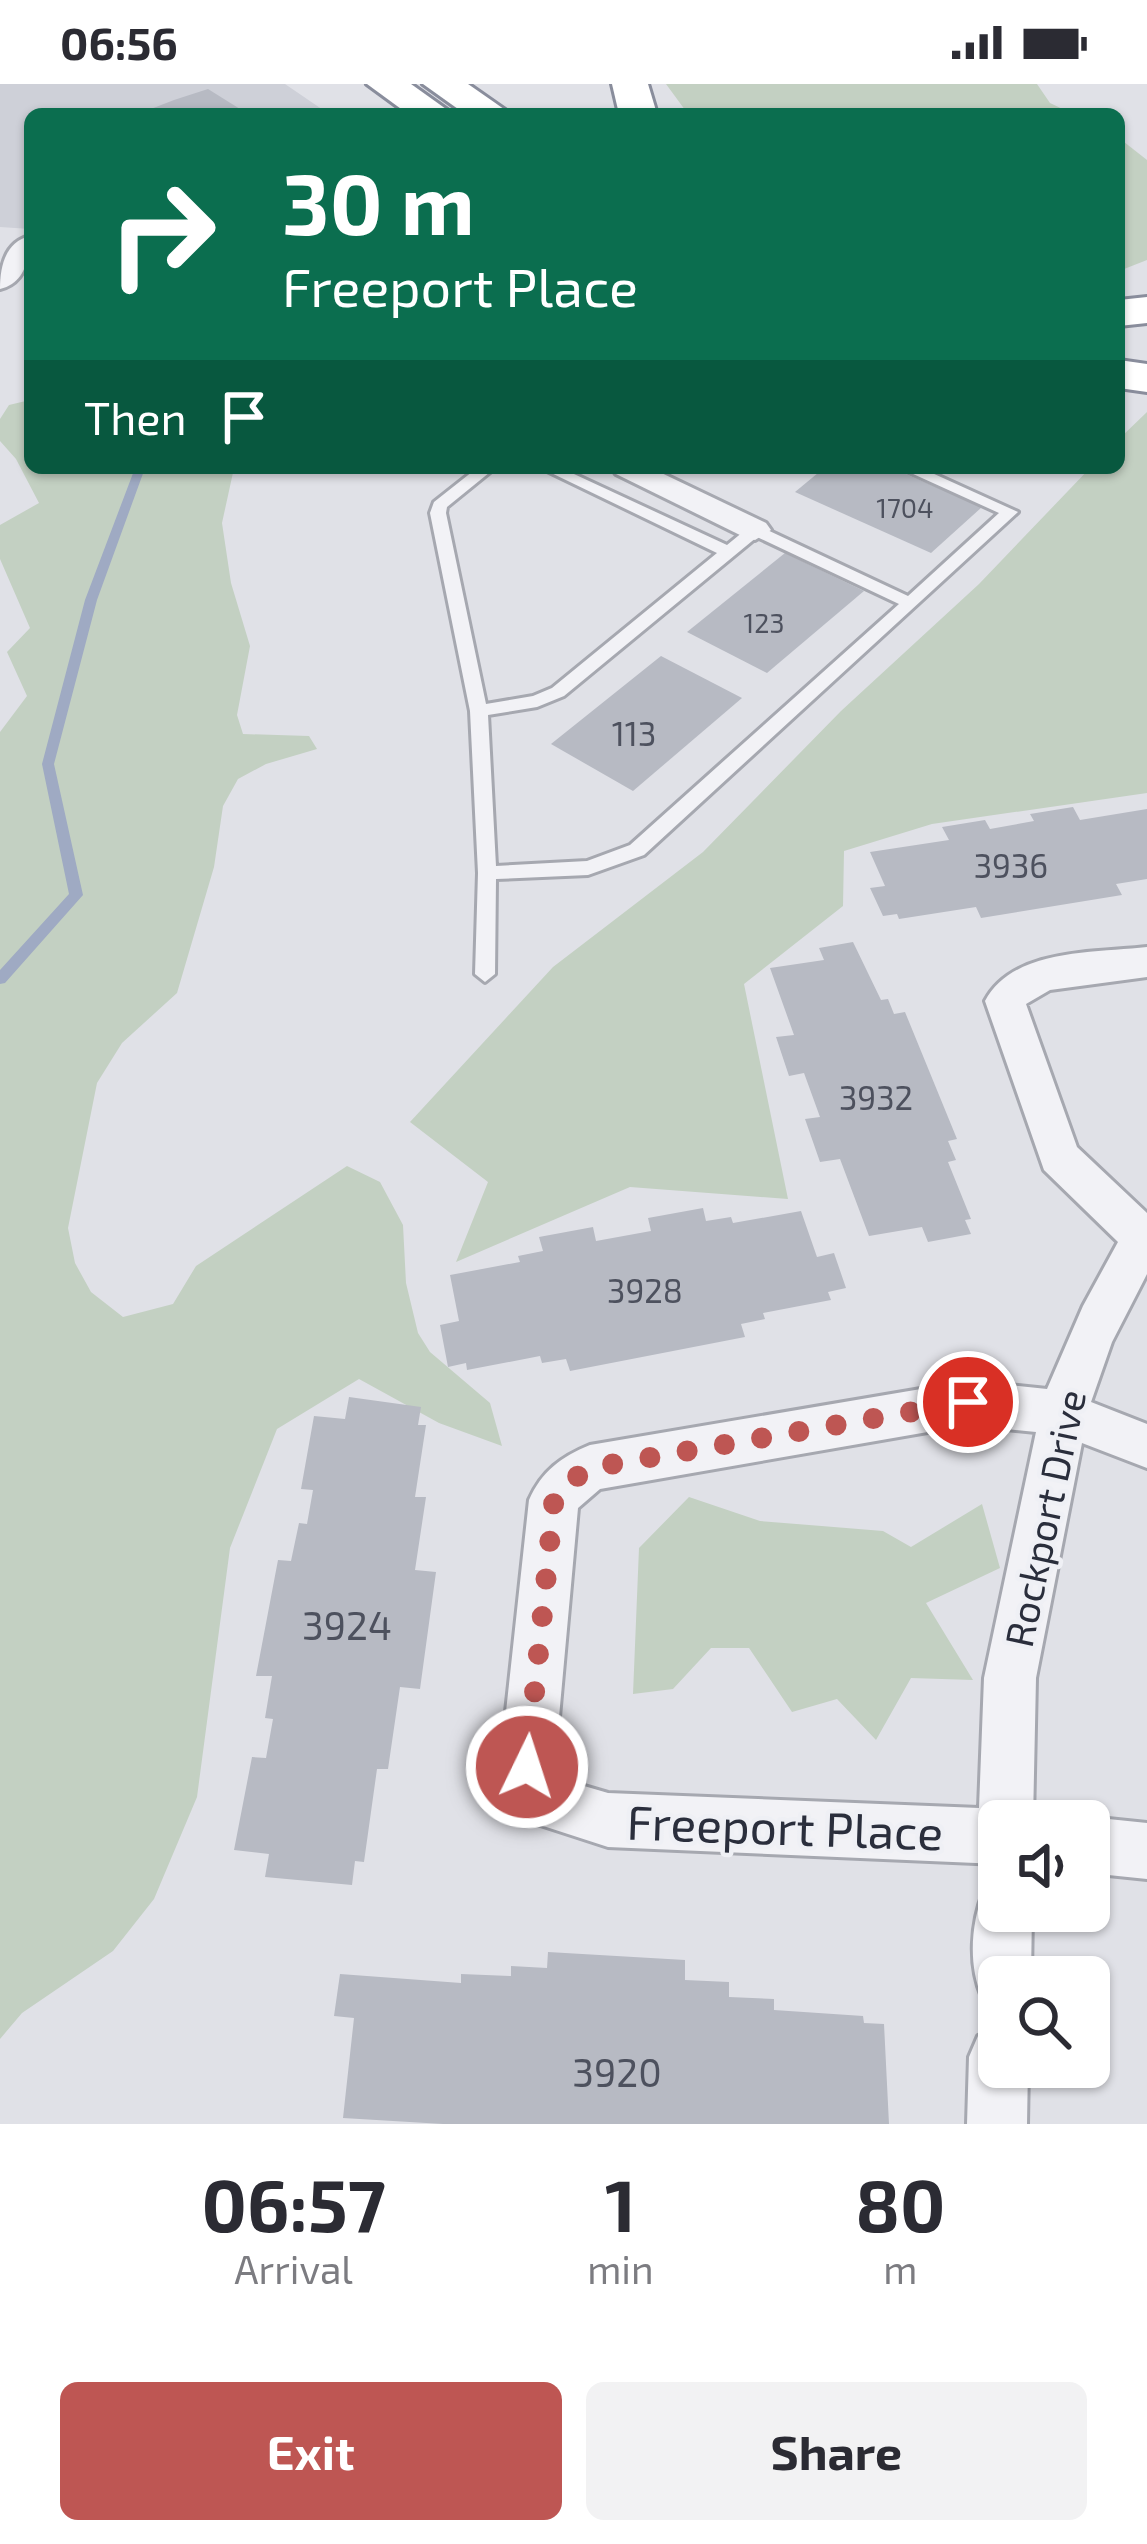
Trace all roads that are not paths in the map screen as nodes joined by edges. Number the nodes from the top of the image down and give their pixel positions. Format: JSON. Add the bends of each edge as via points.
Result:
{"nodes":[{"id":1,"x":385,"y":84,"type":"edge"},
{"id":2,"x":441,"y":84,"type":"edge"},
{"id":3,"x":424,"y":108,"type":"edge"},
{"id":4,"x":482,"y":108,"type":"edge"},
{"id":5,"x":24,"y":235,"type":"edge"},
{"id":6,"x":0,"y":280,"type":"edge"},
{"id":7,"x":479,"y":474,"type":"edge"},
{"id":8,"x":562,"y":474,"type":"edge"},
{"id":9,"x":639,"y":474,"type":"edge"},
{"id":10,"x":922,"y":474,"type":"edge"},
{"id":11,"x":754,"y":530,"type":"junction"},
{"id":12,"x":728,"y":552,"type":"junction"},
{"id":13,"x":910,"y":603,"type":"junction"},
{"id":14,"x":478,"y":711,"type":"junction"},
{"id":15,"x":487,"y":873,"type":"junction"},
{"id":16,"x":1147,"y":962,"type":"edge"},
{"id":17,"x":485,"y":974,"type":"dead end"},
{"id":18,"x":1145,"y":1236,"type":"edge"},
{"id":19,"x":1064,"y":1413,"type":"junction"},
{"id":20,"x":1147,"y":1446,"type":"edge"},
{"id":21,"x":1007,"y":1800,"type":"edge"},
{"id":22,"x":978,"y":1834,"type":"edge"},
{"id":23,"x":1110,"y":1847,"type":"edge"},
{"id":24,"x":1147,"y":1851,"type":"edge"},
{"id":25,"x":998,"y":2088,"type":"edge"},
{"id":26,"x":997,"y":2124,"type":"edge"}],
"edges":[{"from":1,"to":3,"type":"highway"},
{"from":2,"to":4,"type":"highway"},
{"from":5,"to":6,"type":"street"},
{"from":7,"to":14,"type":"lane","via":[[438,512]]},
{"from":8,"to":12,"type":"lane"},
{"from":9,"to":11,"type":"street"},
{"from":10,"to":13,"type":"lane","via":[[1010,512]]},
{"from":11,"to":12,"type":"lane"},
{"from":11,"to":13,"type":"lane"},
{"from":12,"to":14,"type":"lane","via":[[559,692]]},
{"from":13,"to":15,"type":"lane","via":[[638,850],[588,868]]},
{"from":14,"to":15,"type":"lane"},
{"from":15,"to":17,"type":"lane"},
{"from":16,"to":18,"type":"street","via":[[1032,977],[1005,1001],[1059,1157]]},
{"from":18,"to":19,"type":"street","name":"Rockport Drive","via":[[1098,1316]]},
{"from":19,"to":20,"type":"street","name":"Freeport Place"},
{"from":19,"to":21,"type":"street","name":"Rockport Drive","via":[[1010,1678]]},
{"from":19,"to":22,"type":"street","name":"Freeport Place","via":[[968,1402],[590,1468],[554,1500],[527,1767],[550,1803],[608,1820]]},
{"from":23,"to":24,"type":"street"},
{"from":25,"to":26,"type":"street"}]}
